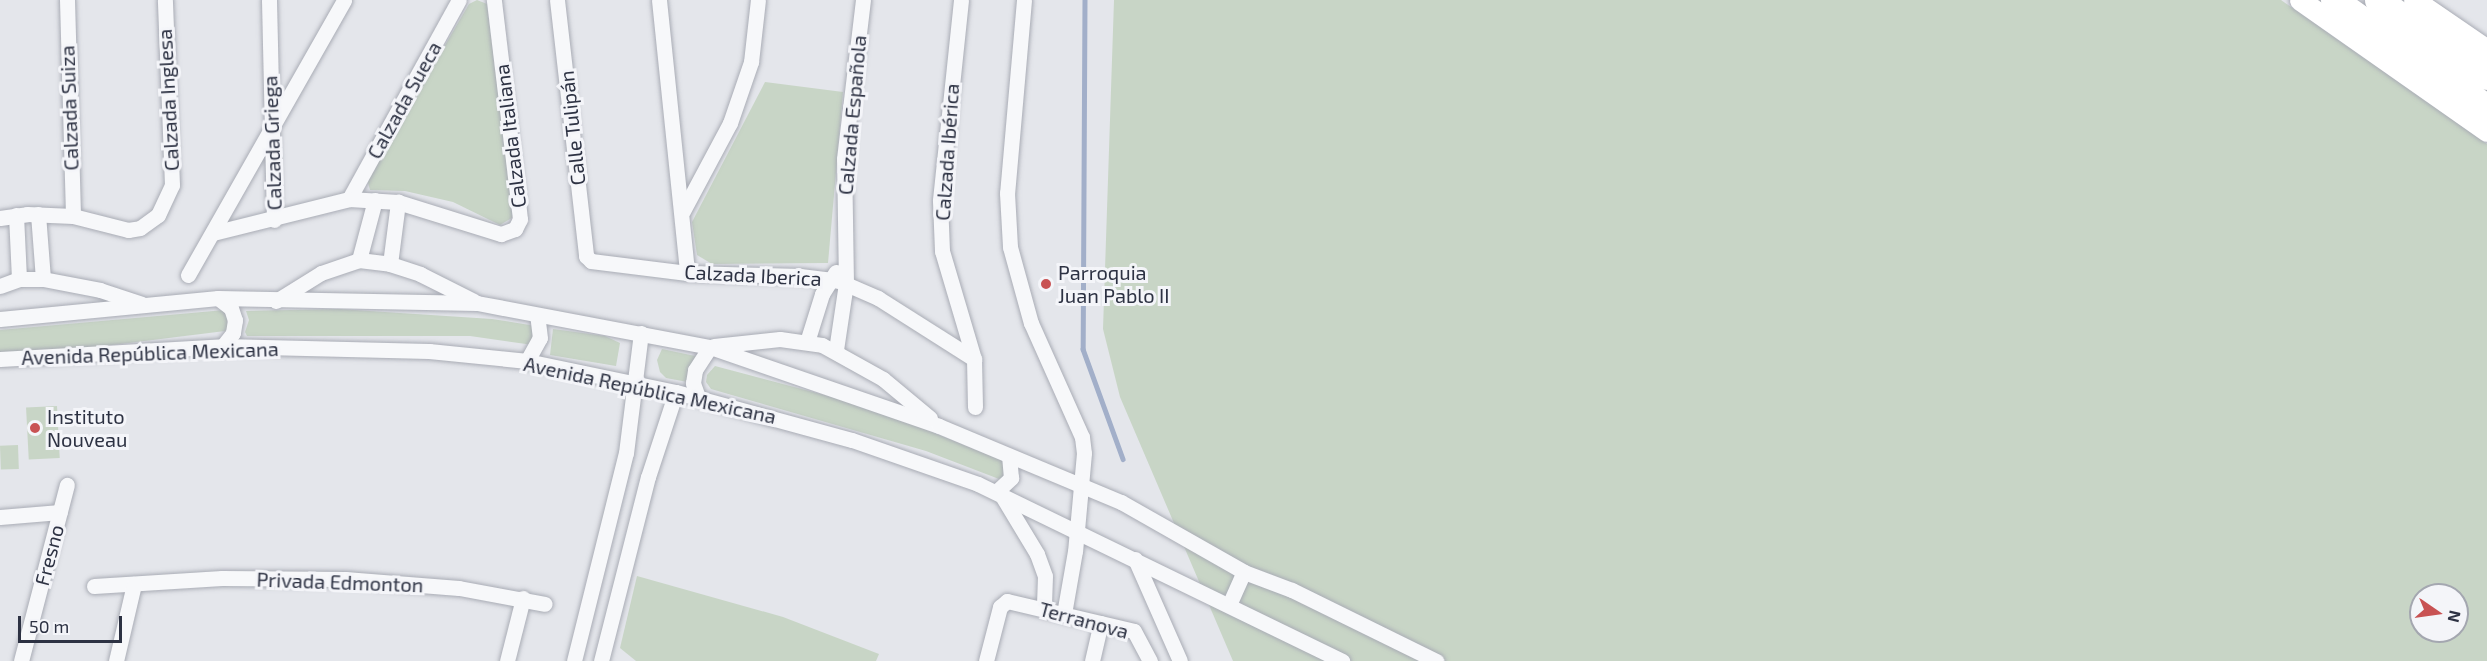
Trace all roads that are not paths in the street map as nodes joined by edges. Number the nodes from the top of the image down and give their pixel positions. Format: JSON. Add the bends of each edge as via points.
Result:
{"nodes":[{"id":1,"x":67,"y":0,"type":"edge"},
{"id":2,"x":165,"y":0,"type":"edge"},
{"id":3,"x":268,"y":0,"type":"edge"},
{"id":4,"x":344,"y":0,"type":"edge"},
{"id":5,"x":459,"y":0,"type":"edge"},
{"id":6,"x":494,"y":0,"type":"edge"},
{"id":7,"x":557,"y":0,"type":"edge"},
{"id":8,"x":659,"y":0,"type":"edge"},
{"id":9,"x":758,"y":0,"type":"edge"},
{"id":10,"x":863,"y":0,"type":"edge"},
{"id":11,"x":961,"y":0,"type":"edge"},
{"id":12,"x":1024,"y":0,"type":"edge"},
{"id":13,"x":2300,"y":0,"type":"edge"},
{"id":14,"x":2334,"y":0,"type":"edge"},
{"id":15,"x":2378,"y":0,"type":"edge"},
{"id":16,"x":2414,"y":0,"type":"edge"},
{"id":17,"x":2487,"y":50,"type":"edge"},
{"id":18,"x":2487,"y":76,"type":"edge"},
{"id":19,"x":2487,"y":108,"type":"edge"},
{"id":20,"x":271,"y":128,"type":"junction"},
{"id":21,"x":2487,"y":131,"type":"edge"},
{"id":22,"x":350,"y":199,"type":"junction"},
{"id":23,"x":375,"y":200,"type":"junction"},
{"id":24,"x":398,"y":202,"type":"junction"},
{"id":25,"x":683,"y":211,"type":"junction"},
{"id":26,"x":38,"y":214,"type":"junction"},
{"id":27,"x":16,"y":215,"type":"junction"},
{"id":28,"x":73,"y":216,"type":"junction"},
{"id":29,"x":0,"y":218,"type":"edge"},
{"id":30,"x":274,"y":220,"type":"junction"},
{"id":31,"x":213,"y":232,"type":"junction"},
{"id":32,"x":586,"y":256,"type":"joint"},
{"id":33,"x":359,"y":260,"type":"junction"},
{"id":34,"x":390,"y":264,"type":"junction"},
{"id":35,"x":843,"y":266,"type":"junction"},
{"id":36,"x":687,"y":273,"type":"junction"},
{"id":37,"x":188,"y":274,"type":"dead end"},
{"id":38,"x":19,"y":279,"type":"junction"},
{"id":39,"x":43,"y":279,"type":"junction"},
{"id":40,"x":829,"y":279,"type":"junction"},
{"id":41,"x":846,"y":283,"type":"junction"},
{"id":42,"x":0,"y":286,"type":"edge"},
{"id":43,"x":219,"y":298,"type":"junction"},
{"id":44,"x":276,"y":301,"type":"junction"},
{"id":45,"x":477,"y":303,"type":"junction"},
{"id":46,"x":145,"y":305,"type":"junction"},
{"id":47,"x":537,"y":315,"type":"junction"},
{"id":48,"x":0,"y":319,"type":"edge"},
{"id":49,"x":641,"y":333,"type":"junction"},
{"id":50,"x":807,"y":342,"type":"junction"},
{"id":51,"x":223,"y":346,"type":"junction"},
{"id":52,"x":710,"y":347,"type":"junction"},
{"id":53,"x":836,"y":350,"type":"junction"},
{"id":54,"x":0,"y":359,"type":"edge"},
{"id":55,"x":974,"y":359,"type":"junction"},
{"id":56,"x":527,"y":361,"type":"junction"},
{"id":57,"x":634,"y":383,"type":"junction"},
{"id":58,"x":676,"y":392,"type":"junction"},
{"id":59,"x":698,"y":398,"type":"junction"},
{"id":60,"x":975,"y":407,"type":"dead end"},
{"id":61,"x":939,"y":426,"type":"junction"},
{"id":62,"x":1009,"y":456,"type":"junction"},
{"id":63,"x":67,"y":484,"type":"dead end"},
{"id":64,"x":1083,"y":487,"type":"junction"},
{"id":65,"x":998,"y":492,"type":"junction"},
{"id":66,"x":60,"y":512,"type":"junction"},
{"id":67,"x":0,"y":517,"type":"edge"},
{"id":68,"x":1078,"y":531,"type":"junction"},
{"id":69,"x":1135,"y":559,"type":"junction"},
{"id":70,"x":1244,"y":573,"type":"junction"},
{"id":71,"x":134,"y":584,"type":"junction"},
{"id":72,"x":94,"y":586,"type":"dead end"},
{"id":73,"x":523,"y":598,"type":"junction"},
{"id":74,"x":545,"y":604,"type":"dead end"},
{"id":75,"x":1229,"y":605,"type":"junction"},
{"id":76,"x":1044,"y":608,"type":"junction"},
{"id":77,"x":1064,"y":614,"type":"junction"},
{"id":78,"x":1101,"y":623,"type":"junction"},
{"id":79,"x":606,"y":657,"type":"edge"},
{"id":80,"x":21,"y":661,"type":"edge"},
{"id":81,"x":116,"y":661,"type":"edge"},
{"id":82,"x":507,"y":661,"type":"edge"},
{"id":83,"x":574,"y":661,"type":"edge"},
{"id":84,"x":986,"y":661,"type":"edge"},
{"id":85,"x":1092,"y":661,"type":"edge"},
{"id":86,"x":1150,"y":661,"type":"edge"},
{"id":87,"x":1180,"y":661,"type":"edge"},
{"id":88,"x":1342,"y":661,"type":"edge"},
{"id":89,"x":1436,"y":661,"type":"edge"}],
"edges":[{"from":1,"to":28,"type":"street","name":"Calzada Suiza"},
{"from":2,"to":28,"type":"street","name":"Calzada Inglesa","via":[[172,185],[166,201],[150,223],[128,230]]},
{"from":3,"to":20,"type":"street","name":"Calzada Griega"},
{"from":4,"to":20,"type":"street"},
{"from":5,"to":22,"type":"street","name":"Calzada Sueca"},
{"from":6,"to":24,"type":"street","name":"Calzada Italiana","via":[[519,224],[501,234]]},
{"from":7,"to":32,"type":"street","name":"Calle Tulipán"},
{"from":8,"to":25,"type":"street"},
{"from":9,"to":25,"type":"street","via":[[752,62],[730,123]]},
{"from":10,"to":35,"type":"street","name":"Calzada Española","via":[[844,159]]},
{"from":11,"to":55,"type":"street","name":"Calzada Ibérica","via":[[940,201],[942,251]]},
{"from":12,"to":64,"type":"street","via":[[1007,193],[1010,247],[1031,323],[1082,437]]},
{"from":13,"to":21,"type":"street"},
{"from":14,"to":19,"type":"highway"},
{"from":15,"to":18,"type":"highway"},
{"from":16,"to":17,"type":"street"},
{"from":20,"to":30,"type":"street","name":"Calzada Griega"},
{"from":20,"to":31,"type":"street"},
{"from":22,"to":23,"type":"street","name":"Calzada Griega"},
{"from":22,"to":30,"type":"street","name":"Calzada Griega"},
{"from":23,"to":24,"type":"street","name":"Calzada Griega"},
{"from":23,"to":33,"type":"street"},
{"from":24,"to":34,"type":"street"},
{"from":25,"to":36,"type":"street"},
{"from":26,"to":27,"type":"street","name":"Calzada Inglesa"},
{"from":26,"to":28,"type":"street","name":"Calzada Inglesa"},
{"from":26,"to":39,"type":"street"},
{"from":27,"to":29,"type":"street","name":"Calzada Inglesa"},
{"from":27,"to":38,"type":"street"},
{"from":30,"to":31,"type":"street"},
{"from":31,"to":37,"type":"street"},
{"from":32,"to":36,"type":"street","name":"Calzada Iberica","via":[[597,264]]},
{"from":33,"to":34,"type":"street","name":"Avenida República Mexicana"},
{"from":33,"to":44,"type":"street","name":"Avenida República Mexicana","via":[[321,273]]},
{"from":34,"to":45,"type":"street","name":"Avenida República Mexicana"},
{"from":35,"to":40,"type":"street"},
{"from":35,"to":41,"type":"street","name":"Calzada Española"},
{"from":36,"to":40,"type":"street","name":"Calzada Iberica"},
{"from":38,"to":39,"type":"street","name":"Avenida República Mexicana"},
{"from":38,"to":42,"type":"street","name":"Avenida República Mexicana"},
{"from":39,"to":46,"type":"street","name":"Avenida República Mexicana","via":[[100,290]]},
{"from":40,"to":41,"type":"street","name":"Calzada Iberica"},
{"from":40,"to":50,"type":"street"},
{"from":41,"to":53,"type":"street","name":"Calzada Española"},
{"from":41,"to":55,"type":"street","name":"Calzada Iberica","via":[[878,298]]},
{"from":43,"to":44,"type":"street","name":"Avenida República Mexicana"},
{"from":43,"to":46,"type":"street","name":"Avenida República Mexicana"},
{"from":43,"to":51,"type":"street","via":[[231,308],[235,320],[233,333]]},
{"from":44,"to":45,"type":"street","name":"Avenida República Mexicana"},
{"from":45,"to":47,"type":"street","name":"Avenida República Mexicana"},
{"from":46,"to":48,"type":"street","name":"Avenida República Mexicana"},
{"from":47,"to":49,"type":"street","name":"Avenida República Mexicana"},
{"from":47,"to":56,"type":"street","via":[[540,338]]},
{"from":49,"to":52,"type":"street","name":"Avenida República Mexicana"},
{"from":49,"to":57,"type":"street"},
{"from":50,"to":52,"type":"street","name":"Avenida República Mexicana","via":[[749,340]]},
{"from":50,"to":53,"type":"street","name":"Avenida República Mexicana"},
{"from":51,"to":54,"type":"street","name":"Avenida República Mexicana"},
{"from":51,"to":56,"type":"street","name":"Avenida República Mexicana","via":[[429,351]]},
{"from":52,"to":59,"type":"street","via":[[695,370],[693,383]]},
{"from":52,"to":61,"type":"street","name":"Avenida República Mexicana"},
{"from":53,"to":61,"type":"street","name":"Avenida República Mexicana","via":[[882,379]]},
{"from":55,"to":60,"type":"street","name":"Calzada Ibérica"},
{"from":56,"to":57,"type":"street","name":"Avenida República Mexicana"},
{"from":57,"to":58,"type":"street","name":"Avenida República Mexicana"},
{"from":57,"to":83,"type":"street","via":[[626,453]]},
{"from":58,"to":59,"type":"street","name":"Avenida República Mexicana"},
{"from":58,"to":79,"type":"street","via":[[648,477]]},
{"from":59,"to":65,"type":"street","name":"Avenida República Mexicana","via":[[852,440]]},
{"from":61,"to":62,"type":"street","name":"Avenida República Mexicana"},
{"from":62,"to":64,"type":"street","name":"Avenida República Mexicana"},
{"from":62,"to":65,"type":"street","via":[[1011,478]]},
{"from":63,"to":66,"type":"street","name":"Fresno"},
{"from":64,"to":68,"type":"street"},
{"from":64,"to":70,"type":"street","name":"Avenida República Mexicana","via":[[1138,511]]},
{"from":65,"to":68,"type":"street","name":"Avenida República Mexicana"},
{"from":65,"to":76,"type":"street","via":[[1037,554],[1045,576]]},
{"from":66,"to":67,"type":"street"},
{"from":66,"to":80,"type":"street","name":"Fresno"},
{"from":68,"to":69,"type":"street","name":"Avenida República Mexicana"},
{"from":68,"to":77,"type":"street"},
{"from":69,"to":75,"type":"street","name":"Avenida República Mexicana"},
{"from":69,"to":87,"type":"street"},
{"from":70,"to":75,"type":"street"},
{"from":70,"to":89,"type":"street","name":"Avenida República Mexicana","via":[[1292,590]]},
{"from":71,"to":72,"type":"street","name":"Privada Edmonton"},
{"from":71,"to":73,"type":"street","name":"Privada Edmonton","via":[[222,578],[345,579],[459,588]]},
{"from":71,"to":81,"type":"street"},
{"from":73,"to":74,"type":"street","name":"Privada Edmonton"},
{"from":73,"to":82,"type":"street"},
{"from":75,"to":88,"type":"street","name":"Avenida República Mexicana"},
{"from":76,"to":77,"type":"street","name":"Terranova"},
{"from":76,"to":84,"type":"street","name":"Terranova","via":[[1012,601],[1003,603]]},
{"from":77,"to":78,"type":"street","name":"Terranova"},
{"from":78,"to":85,"type":"street"},
{"from":78,"to":86,"type":"street","name":"Terranova","via":[[1134,631]]}]}
